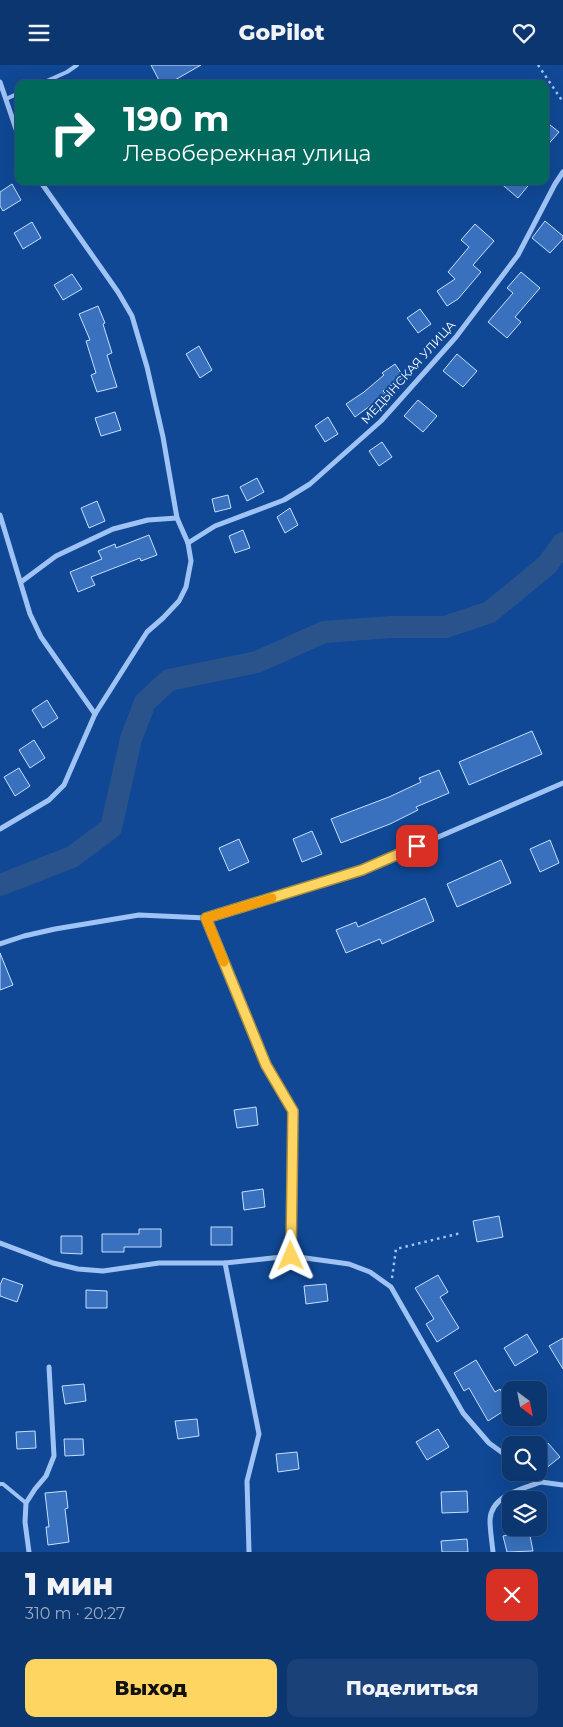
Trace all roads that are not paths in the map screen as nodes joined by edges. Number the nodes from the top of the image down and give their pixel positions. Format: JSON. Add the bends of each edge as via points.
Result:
{"nodes":[{"id":1,"x":77,"y":65,"type":"edge"},
{"id":2,"x":49,"y":80,"type":"edge"},
{"id":3,"x":0,"y":82,"type":"edge"},
{"id":4,"x":15,"y":95,"type":"edge"},
{"id":5,"x":6,"y":99,"type":"junction"},
{"id":6,"x":15,"y":126,"type":"edge"},
{"id":7,"x":563,"y":172,"type":"edge"},
{"id":8,"x":43,"y":185,"type":"edge"},
{"id":9,"x":0,"y":515,"type":"edge"},
{"id":10,"x":177,"y":518,"type":"junction"},
{"id":11,"x":188,"y":543,"type":"junction"},
{"id":12,"x":20,"y":582,"type":"junction"},
{"id":13,"x":95,"y":714,"type":"junction"},
{"id":14,"x":563,"y":783,"type":"edge"},
{"id":15,"x":0,"y":829,"type":"edge"},
{"id":16,"x":206,"y":918,"type":"junction"},
{"id":17,"x":0,"y":944,"type":"edge"},
{"id":18,"x":0,"y":1243,"type":"edge"},
{"id":19,"x":291,"y":1256,"type":"junction"},
{"id":20,"x":225,"y":1263,"type":"junction"},
{"id":21,"x":49,"y":1367,"type":"dead end"},
{"id":22,"x":502,"y":1452,"type":"edge"},
{"id":23,"x":541,"y":1482,"type":"joint"},
{"id":24,"x":0,"y":1484,"type":"edge"},
{"id":25,"x":563,"y":1485,"type":"edge"},
{"id":26,"x":26,"y":1503,"type":"junction"},
{"id":27,"x":29,"y":1552,"type":"edge"},
{"id":28,"x":249,"y":1552,"type":"edge"},
{"id":29,"x":493,"y":1552,"type":"edge"}],
"edges":[{"from":1,"to":2,"type":"lane"},
{"from":3,"to":5,"type":"street"},
{"from":4,"to":5,"type":"lane"},
{"from":5,"to":6,"type":"street"},
{"from":7,"to":11,"type":"street","name":"МЕДЫНСКАЯ УЛИЦА","via":[[518,255],[456,337],[381,421],[310,484],[284,500],[215,527]]},
{"from":8,"to":10,"type":"street","via":[[132,316],[163,437]]},
{"from":9,"to":12,"type":"street"},
{"from":10,"to":11,"type":"street"},
{"from":10,"to":12,"type":"street","via":[[148,520],[113,529],[56,556]]},
{"from":11,"to":13,"type":"street","via":[[191,561],[186,587],[163,619],[147,632]]},
{"from":12,"to":13,"type":"street","via":[[41,637]]},
{"from":13,"to":15,"type":"street","via":[[64,785],[49,800]]},
{"from":14,"to":16,"type":"street","via":[[362,870]]},
{"from":16,"to":17,"type":"street","via":[[139,915],[47,931]]},
{"from":16,"to":19,"type":"street","via":[[266,1065],[293,1111]]},
{"from":18,"to":20,"type":"street","via":[[78,1269],[102,1271],[159,1263]]},
{"from":19,"to":20,"type":"street"},
{"from":19,"to":22,"type":"street","via":[[349,1264],[370,1272],[391,1287],[463,1413],[489,1443]]},
{"from":20,"to":28,"type":"street","via":[[259,1434],[247,1481]]},
{"from":21,"to":26,"type":"street","via":[[54,1456],[46,1476]]},
{"from":23,"to":25,"type":"street"},
{"from":23,"to":29,"type":"street","via":[[506,1495],[496,1503],[490,1519]]},
{"from":24,"to":26,"type":"lane"},
{"from":26,"to":27,"type":"street"}]}
